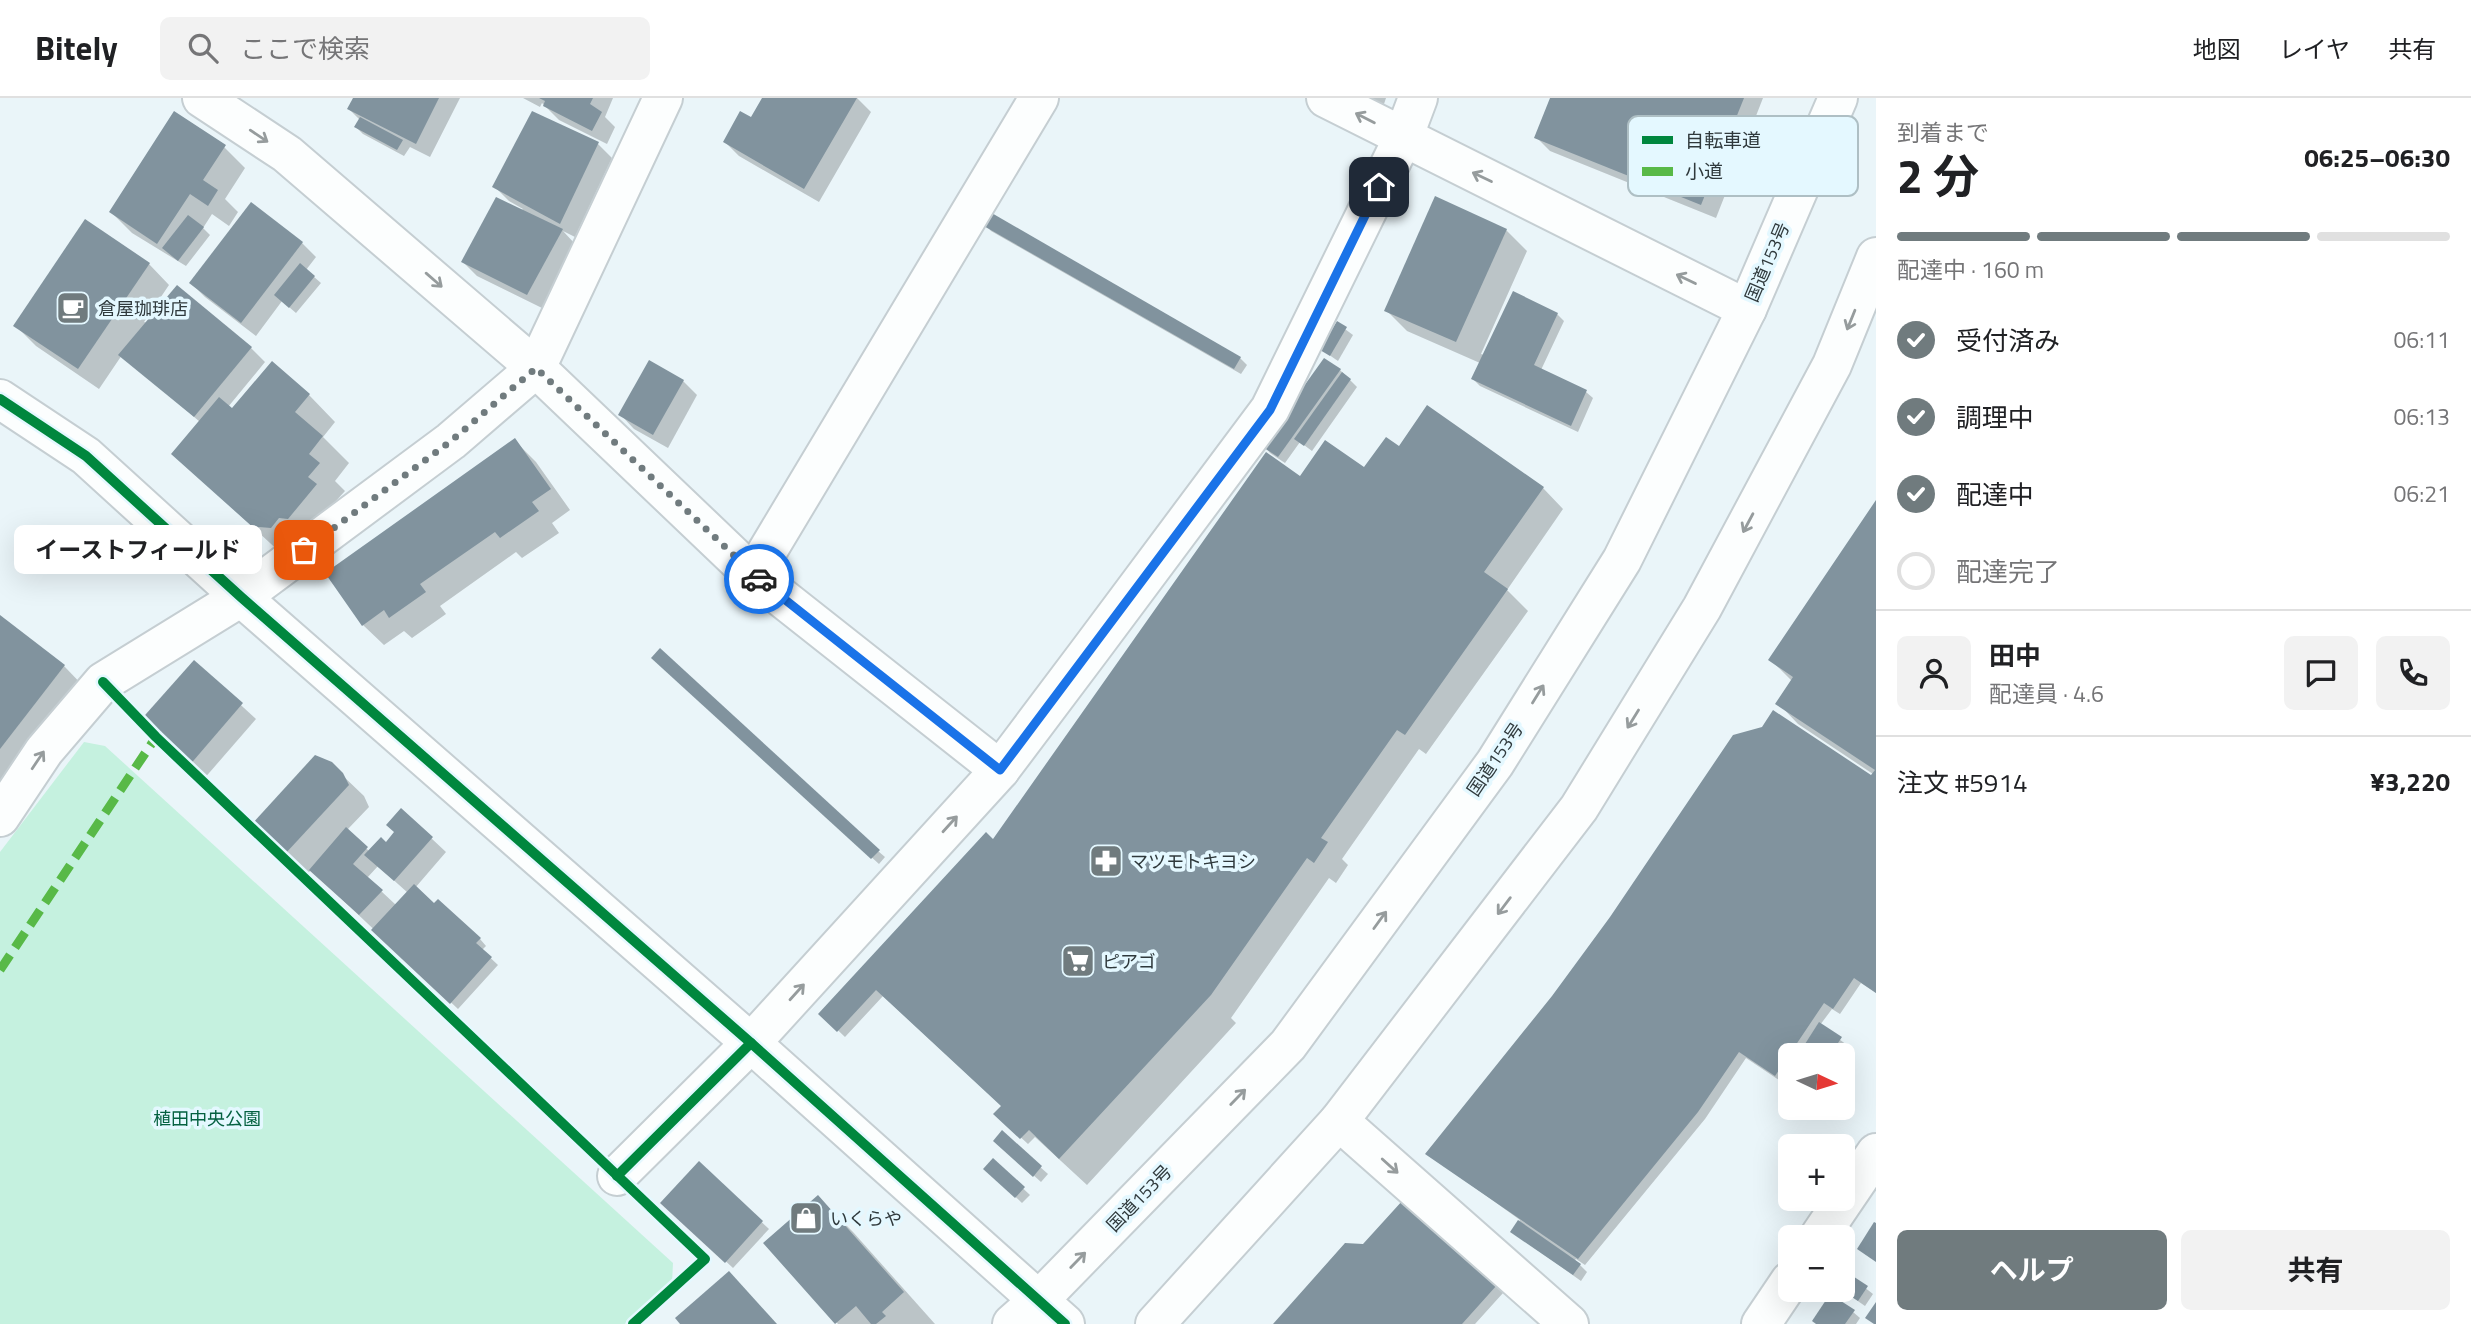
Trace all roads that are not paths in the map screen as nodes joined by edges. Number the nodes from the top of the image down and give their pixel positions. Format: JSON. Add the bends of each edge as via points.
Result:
{"nodes":[{"id":1,"x":202,"y":98,"type":"edge"},
{"id":2,"x":663,"y":98,"type":"edge"},
{"id":3,"x":1039,"y":98,"type":"edge"},
{"id":4,"x":1326,"y":98,"type":"edge"},
{"id":5,"x":1418,"y":98,"type":"edge"},
{"id":6,"x":1838,"y":98,"type":"edge"},
{"id":7,"x":1830,"y":116,"type":"edge"},
{"id":8,"x":1403,"y":138,"type":"junction"},
{"id":9,"x":1796,"y":196,"type":"edge"},
{"id":10,"x":1876,"y":257,"type":"edge"},
{"id":11,"x":1747,"y":309,"type":"junction"},
{"id":12,"x":536,"y":368,"type":"junction"},
{"id":13,"x":0,"y":399,"type":"edge"},
{"id":14,"x":753,"y":575,"type":"junction"},
{"id":15,"x":241,"y":597,"type":"junction"},
{"id":16,"x":1000,"y":770,"type":"junction"},
{"id":17,"x":0,"y":817,"type":"edge"},
{"id":18,"x":751,"y":1043,"type":"junction"},
{"id":19,"x":1339,"y":1121,"type":"junction"},
{"id":20,"x":1876,"y":1153,"type":"edge"},
{"id":21,"x":617,"y":1177,"type":"dead end"},
{"id":22,"x":1827,"y":1225,"type":"edge"},
{"id":23,"x":1778,"y":1298,"type":"edge"},
{"id":24,"x":1039,"y":1316,"type":"edge"},
{"id":25,"x":1155,"y":1324,"type":"edge"},
{"id":26,"x":1569,"y":1324,"type":"edge"},
{"id":27,"x":1761,"y":1324,"type":"edge"}],
"edges":[{"from":1,"to":12,"type":"main road","one_way":true,"via":[[287,154]]},
{"from":2,"to":12,"type":"main road"},
{"from":3,"to":14,"type":"main road"},
{"from":8,"to":4,"type":"main road","one_way":true},
{"from":5,"to":8,"type":"main road"},
{"from":6,"to":7,"type":"main road","name":"国道153号"},
{"from":11,"to":8,"type":"main road","one_way":true},
{"from":8,"to":16,"type":"main road","via":[[1270,410]]},
{"from":9,"to":11,"type":"main road","name":"国道153号"},
{"from":10,"to":19,"type":"main road","one_way":true,"via":[[1832,365],[1702,608],[1579,808]]},
{"from":24,"to":11,"type":"main road","name":"国道153号","one_way":true,"via":[[1289,1045],[1494,763],[1622,560]]},
{"from":12,"to":14,"type":"main road"},
{"from":12,"to":15,"type":"main road","via":[[451,441]]},
{"from":13,"to":15,"type":"main road","via":[[86,456]]},
{"from":14,"to":16,"type":"main road"},
{"from":17,"to":15,"type":"main road","one_way":true,"via":[[44,751],[103,682]]},
{"from":15,"to":18,"type":"main road"},
{"from":18,"to":16,"type":"main road","one_way":true},
{"from":18,"to":21,"type":"main road"},
{"from":18,"to":24,"type":"main road"},
{"from":19,"to":25,"type":"main road"},
{"from":19,"to":26,"type":"main road","one_way":true},
{"from":20,"to":22,"type":"main road"},
{"from":23,"to":27,"type":"main road"}]}
